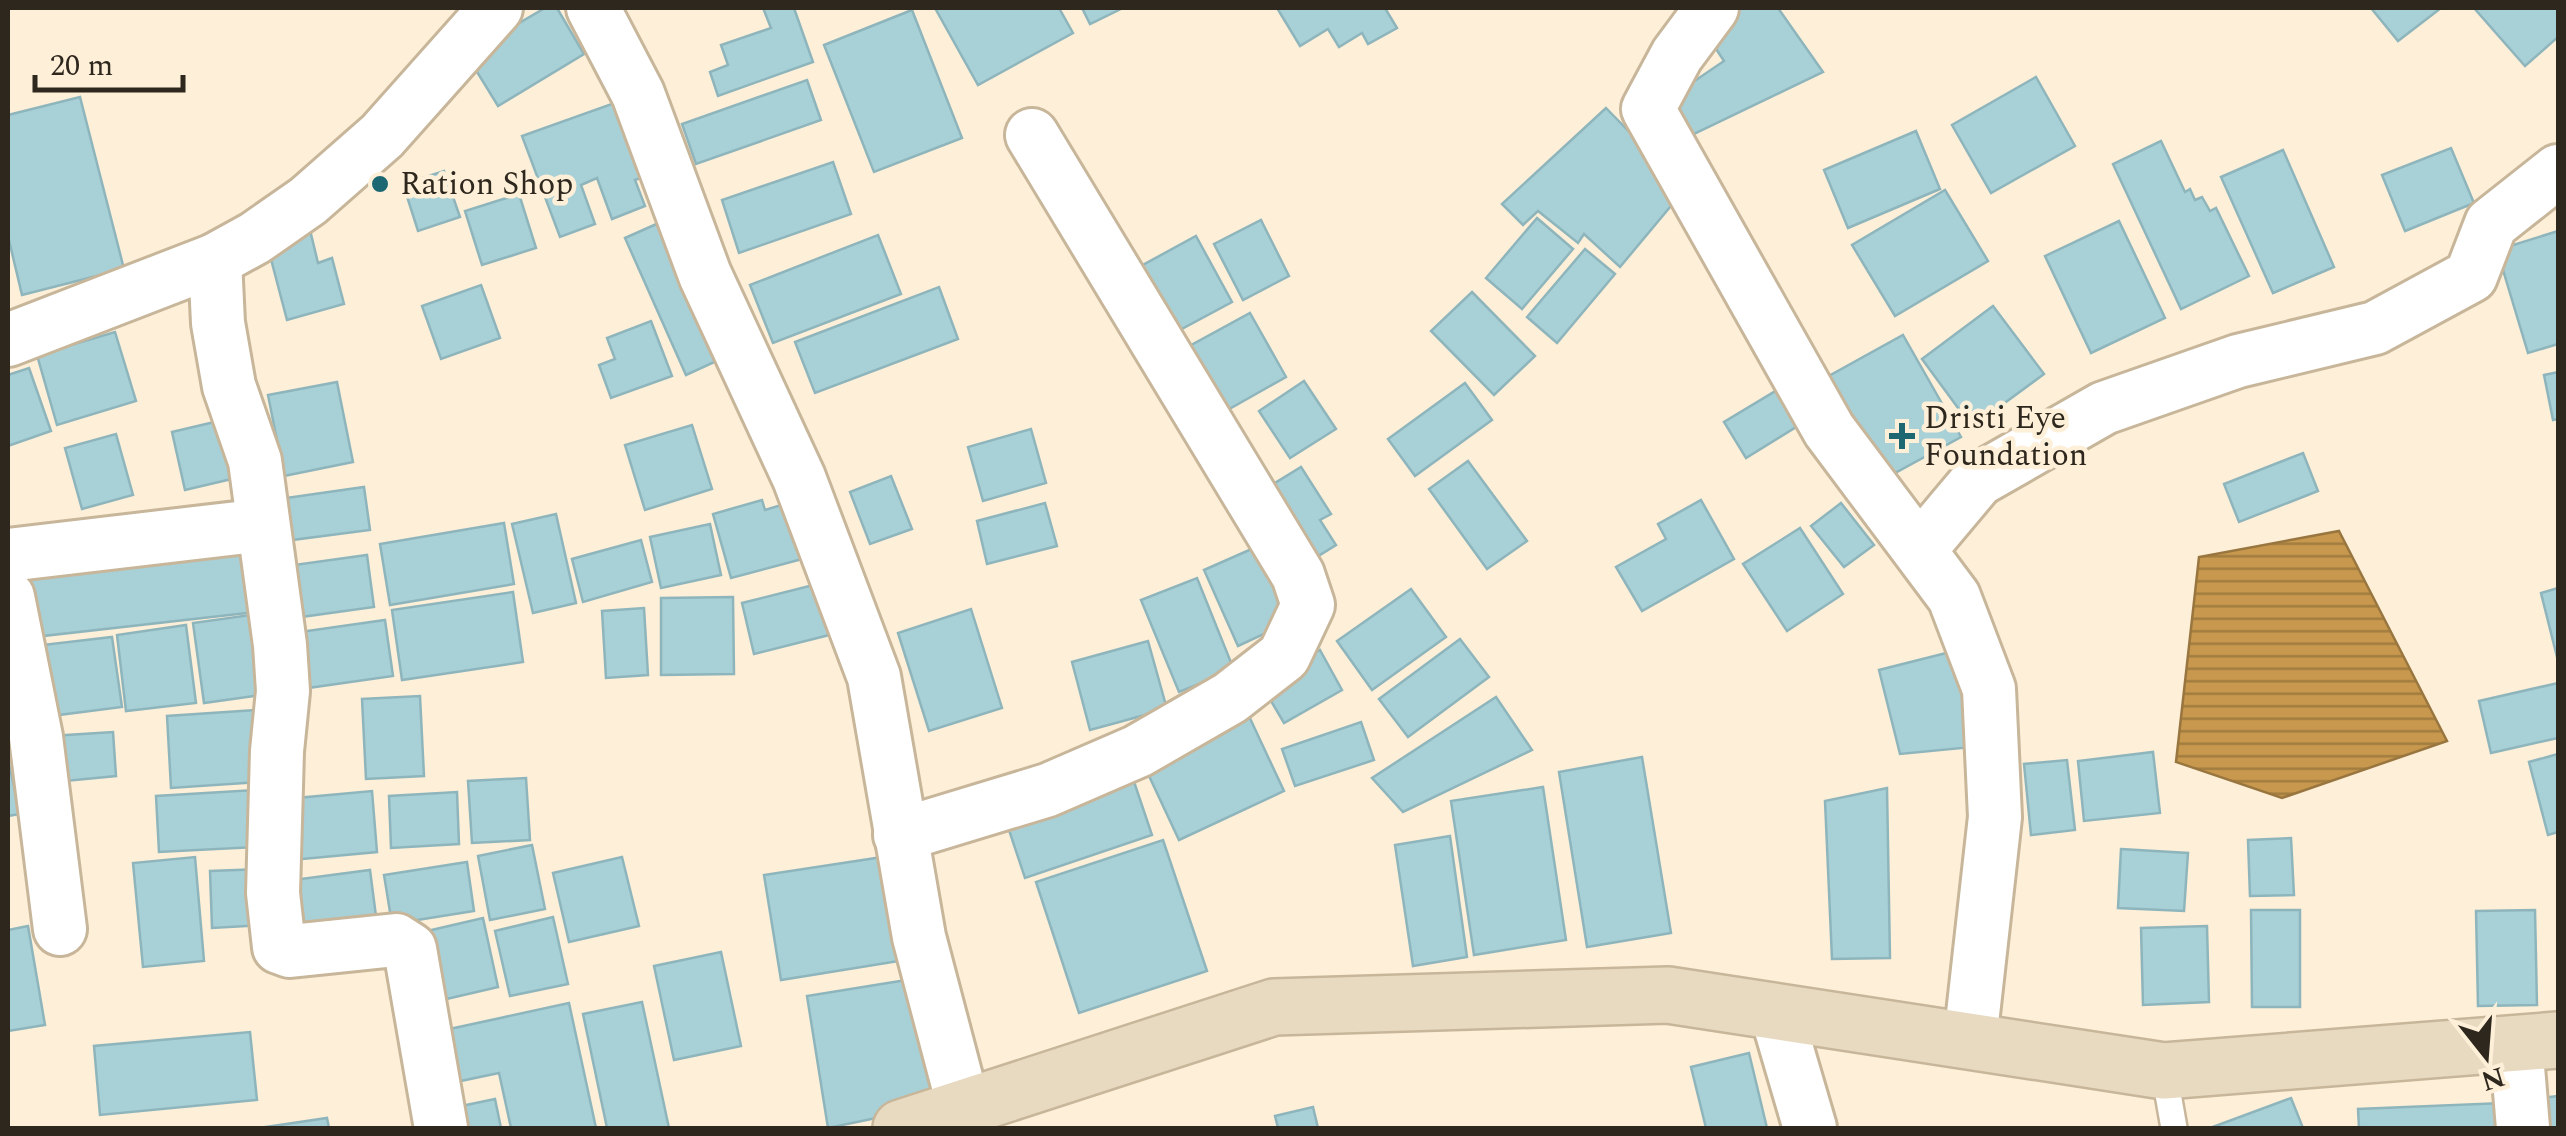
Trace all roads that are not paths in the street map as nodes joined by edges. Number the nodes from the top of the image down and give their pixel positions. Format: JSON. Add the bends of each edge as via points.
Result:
{"nodes":[{"id":1,"x":593,"y":8,"type":"edge"},
{"id":2,"x":1712,"y":8,"type":"edge"},
{"id":3,"x":476,"y":16,"type":"edge"},
{"id":4,"x":1032,"y":135,"type":"dead end"},
{"id":5,"x":2558,"y":171,"type":"edge"},
{"id":6,"x":216,"y":260,"type":"junction"},
{"id":7,"x":8,"y":340,"type":"edge"},
{"id":8,"x":263,"y":524,"type":"junction"},
{"id":9,"x":1920,"y":549,"type":"junction"},
{"id":10,"x":8,"y":555,"type":"edge"},
{"id":11,"x":8,"y":596,"type":"edge"},
{"id":12,"x":22,"y":740,"type":"edge"},
{"id":13,"x":900,"y":836,"type":"junction"},
{"id":14,"x":60,"y":929,"type":"dead end"},
{"id":15,"x":1776,"y":1012,"type":"junction"},
{"id":16,"x":1970,"y":1042,"type":"junction"},
{"id":17,"x":2537,"y":1042,"type":"edge"},
{"id":18,"x":2164,"y":1071,"type":"junction"},
{"id":19,"x":964,"y":1108,"type":"junction"},
{"id":20,"x":440,"y":1128,"type":"edge"},
{"id":21,"x":900,"y":1128,"type":"edge"},
{"id":22,"x":1810,"y":1128,"type":"edge"},
{"id":23,"x":2174,"y":1128,"type":"edge"},
{"id":24,"x":2523,"y":1128,"type":"edge"}],
"edges":[{"from":1,"to":13,"type":"street","via":[[638,94],[705,275],[843,590],[874,677]]},
{"from":2,"to":9,"type":"street","via":[[1648,109],[1829,430]]},
{"from":3,"to":6,"type":"street","via":[[382,136],[308,201]]},
{"from":4,"to":13,"type":"street","via":[[1298,576],[1308,605],[1284,656],[1230,698],[1138,751],[1048,790]]},
{"from":5,"to":9,"type":"street","via":[[2491,224],[2471,276],[2375,328],[2238,361],[2104,408],[1978,480]]},
{"from":6,"to":7,"type":"street"},
{"from":6,"to":8,"type":"street","via":[[229,386],[255,461]]},
{"from":8,"to":10,"type":"street"},
{"from":8,"to":20,"type":"street","via":[[283,691],[273,876],[279,948],[396,940],[410,949]]},
{"from":9,"to":16,"type":"street","via":[[1954,597],[1989,690],[1995,816]]},
{"from":11,"to":12,"type":"street"},
{"from":12,"to":14,"type":"street"},
{"from":13,"to":19,"type":"street"},
{"from":15,"to":16,"type":"main road"},
{"from":15,"to":19,"type":"main road","via":[[1668,996],[1274,1007]]},
{"from":15,"to":22,"type":"street"},
{"from":16,"to":18,"type":"main road"},
{"from":17,"to":18,"type":"main road"},
{"from":17,"to":24,"type":"street"},
{"from":18,"to":23,"type":"lane"},
{"from":19,"to":21,"type":"main road"}]}
